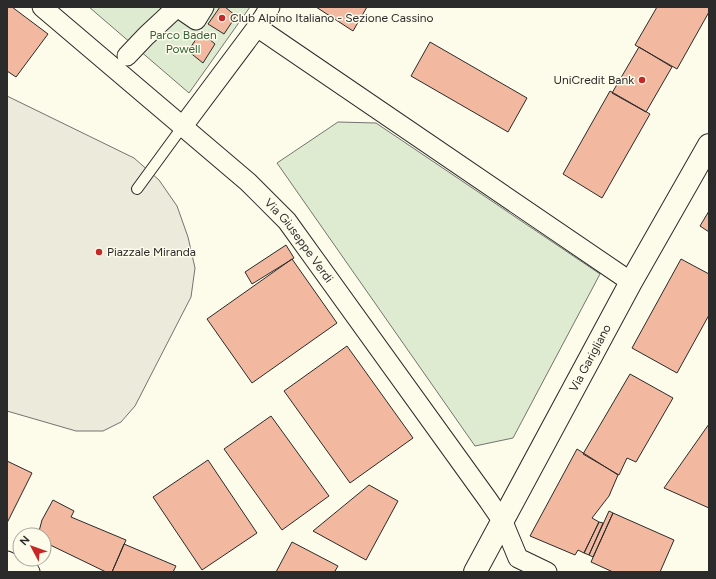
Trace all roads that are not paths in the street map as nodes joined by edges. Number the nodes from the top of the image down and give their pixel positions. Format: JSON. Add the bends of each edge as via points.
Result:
{"nodes":[{"id":1,"x":42,"y":7,"type":"edge"},
{"id":2,"x":177,"y":7,"type":"edge"},
{"id":3,"x":204,"y":7,"type":"edge"},
{"id":4,"x":270,"y":7,"type":"edge"},
{"id":5,"x":258,"y":27,"type":"junction"},
{"id":6,"x":127,"y":56,"type":"dead end"},
{"id":7,"x":183,"y":126,"type":"junction"},
{"id":8,"x":709,"y":146,"type":"edge"},
{"id":9,"x":137,"y":189,"type":"dead end"},
{"id":10,"x":632,"y":282,"type":"junction"},
{"id":11,"x":502,"y":522,"type":"junction"},
{"id":12,"x":7,"y":562,"type":"edge"},
{"id":13,"x":30,"y":572,"type":"edge"},
{"id":14,"x":475,"y":572,"type":"edge"},
{"id":15,"x":547,"y":572,"type":"edge"}],
"edges":[{"from":1,"to":7,"type":"street","name":"Via Giuseppe Verdi"},
{"from":2,"to":3,"type":"street","via":[[196,20]]},
{"from":2,"to":6,"type":"street"},
{"from":4,"to":5,"type":"street"},
{"from":5,"to":7,"type":"street"},
{"from":5,"to":10,"type":"street"},
{"from":7,"to":9,"type":"lane"},
{"from":7,"to":11,"type":"street","name":"Via Giuseppe Verdi","via":[[248,182],[287,221]]},
{"from":8,"to":10,"type":"main road","name":"Via Garigliano"},
{"from":10,"to":11,"type":"main road","name":"Via Garigliano"},
{"from":11,"to":14,"type":"main road","name":"Via Garigliano"},
{"from":11,"to":15,"type":"street","name":"Via Giuseppe Verdi","via":[[518,558]]},
{"from":12,"to":13,"type":"street"}]}
